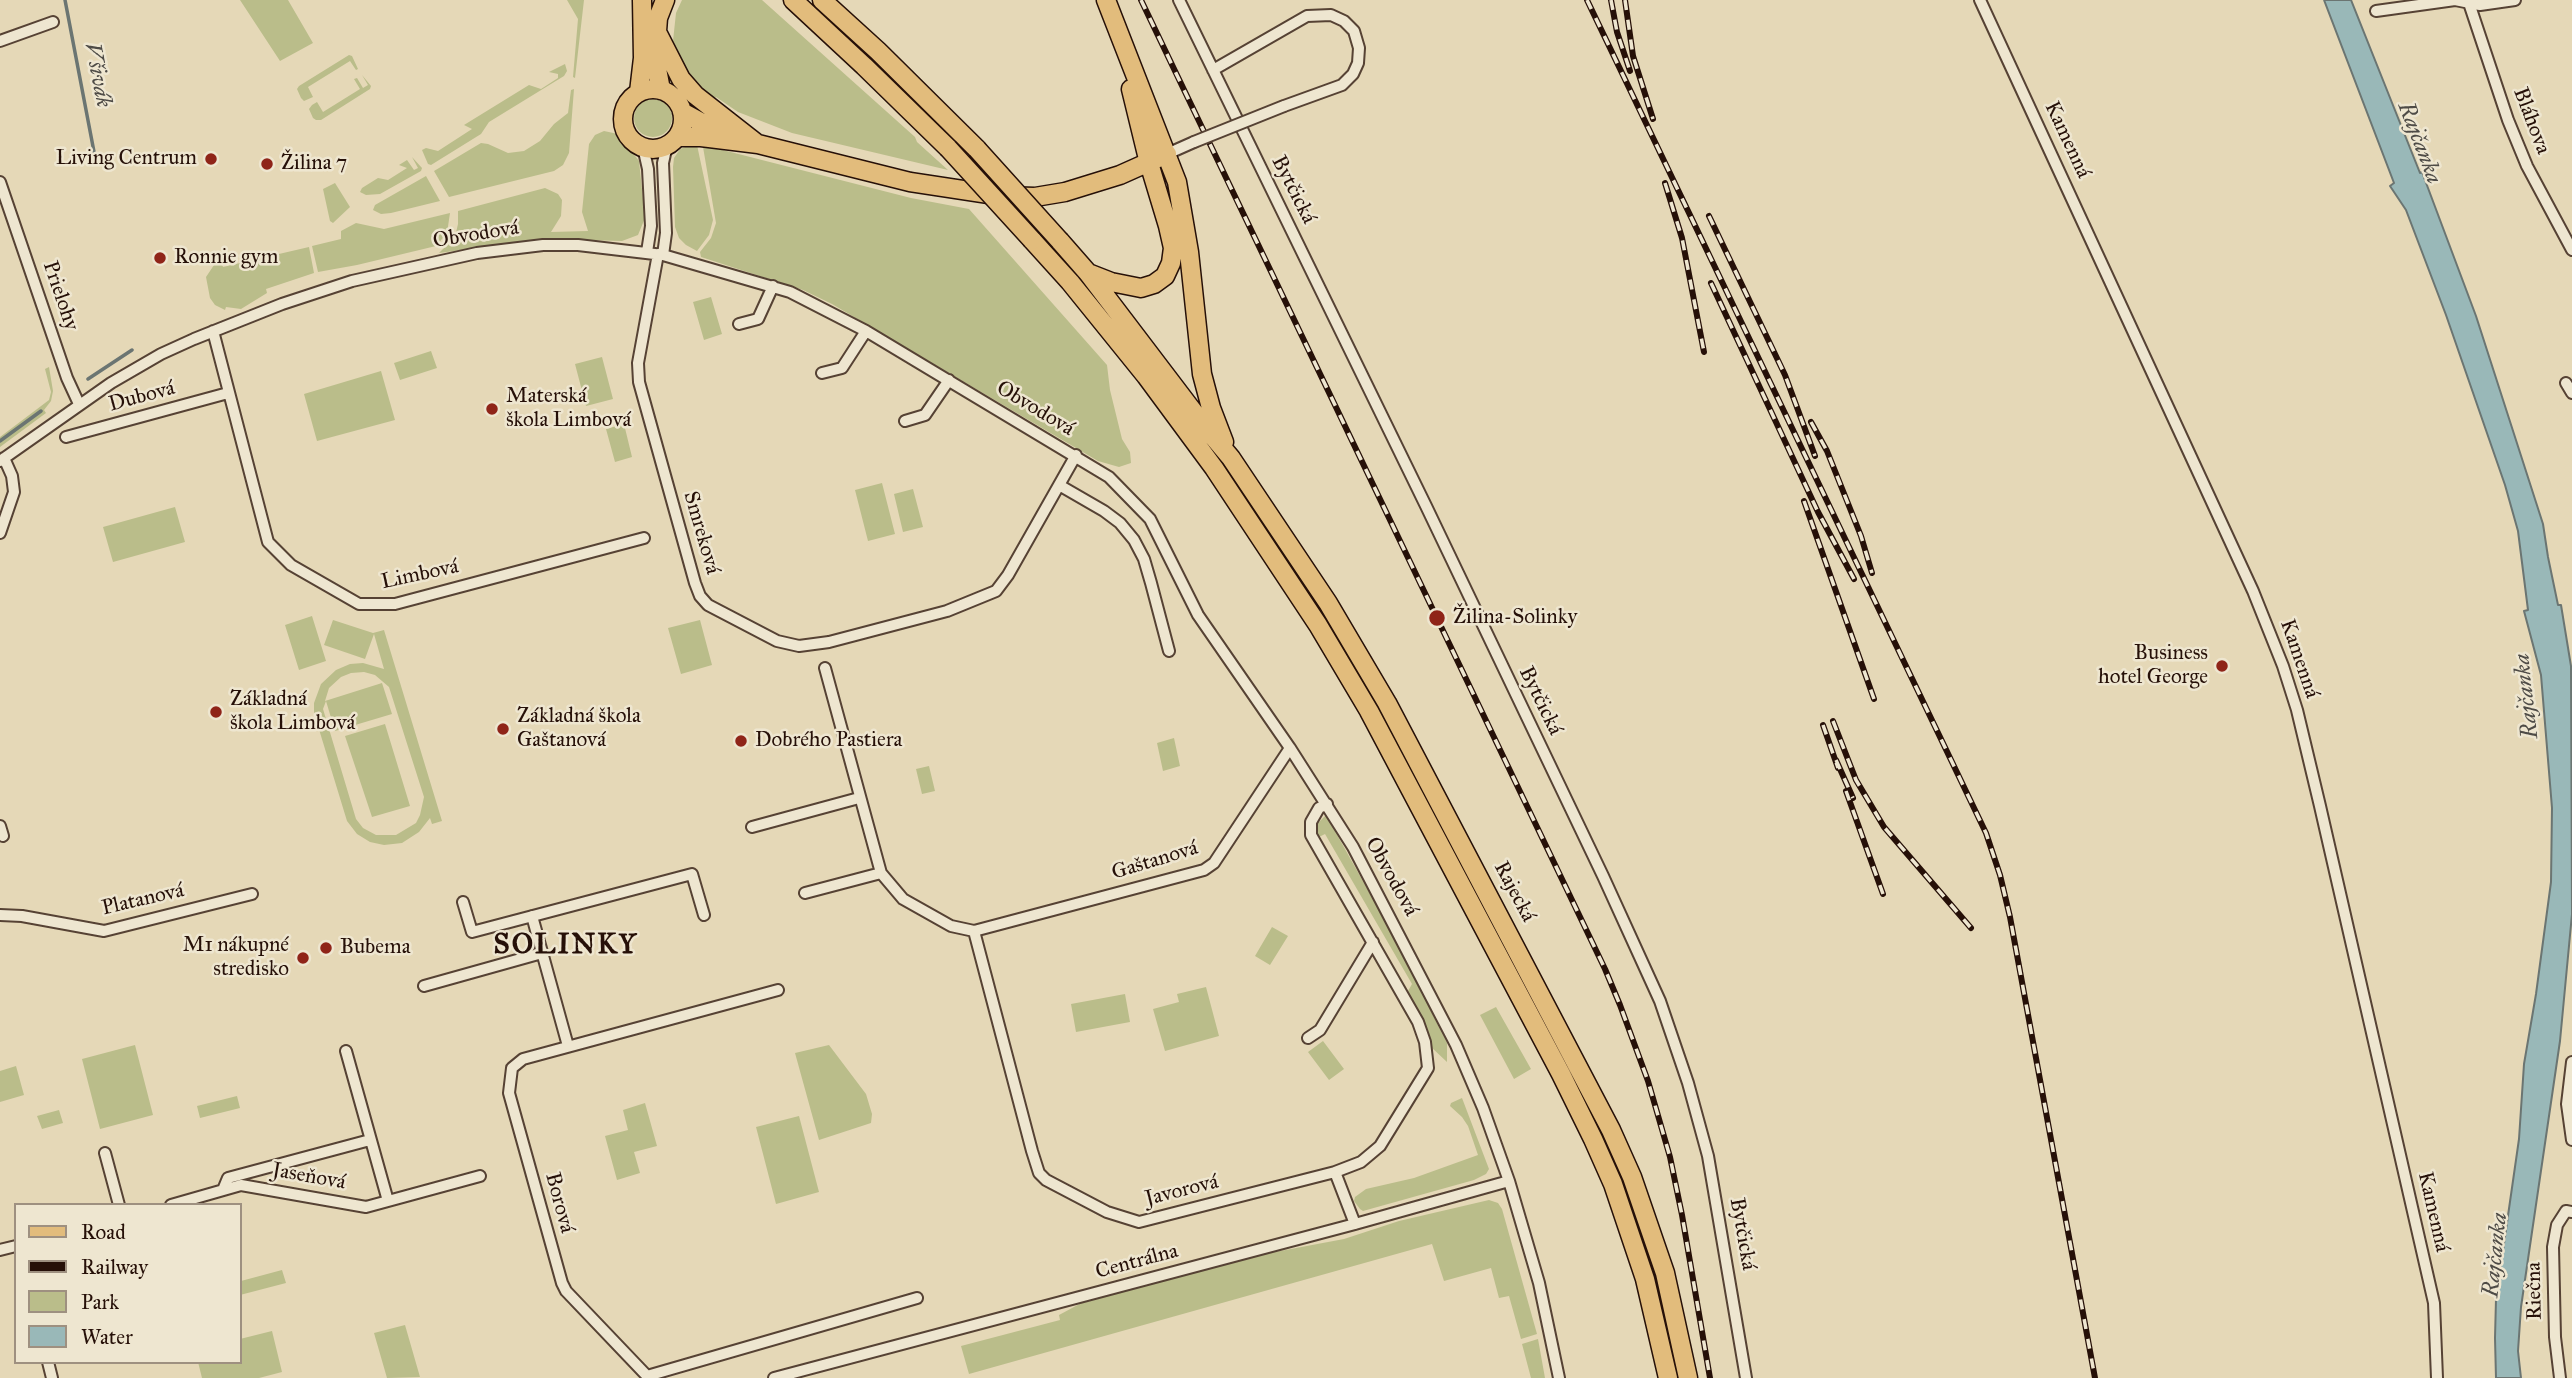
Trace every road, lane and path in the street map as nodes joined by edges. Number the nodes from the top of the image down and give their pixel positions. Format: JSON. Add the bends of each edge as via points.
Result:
{"nodes":[{"id":1,"x":642,"y":0,"type":"edge"},
{"id":2,"x":665,"y":0,"type":"edge"},
{"id":3,"x":793,"y":0,"type":"edge"},
{"id":4,"x":822,"y":0,"type":"edge"},
{"id":5,"x":1106,"y":0,"type":"edge"},
{"id":6,"x":1179,"y":0,"type":"edge"},
{"id":7,"x":1980,"y":0,"type":"edge"},
{"id":8,"x":2515,"y":0,"type":"edge"},
{"id":9,"x":2468,"y":2,"type":"edge"},
{"id":10,"x":2376,"y":12,"type":"dead end"},
{"id":11,"x":53,"y":22,"type":"dead end"},
{"id":12,"x":657,"y":32,"type":"junction"},
{"id":13,"x":1119,"y":38,"type":"junction"},
{"id":14,"x":0,"y":41,"type":"edge"},
{"id":15,"x":1213,"y":70,"type":"junction"},
{"id":16,"x":661,"y":90,"type":"junction"},
{"id":17,"x":639,"y":92,"type":"junction"},
{"id":18,"x":682,"y":112,"type":"junction"},
{"id":19,"x":672,"y":141,"type":"junction"},
{"id":20,"x":758,"y":144,"type":"junction"},
{"id":21,"x":643,"y":147,"type":"junction"},
{"id":22,"x":1167,"y":155,"type":"junction"},
{"id":23,"x":1149,"y":163,"type":"junction"},
{"id":24,"x":0,"y":182,"type":"edge"},
{"id":25,"x":5,"y":211,"type":"edge"},
{"id":26,"x":2572,"y":250,"type":"edge"},
{"id":27,"x":656,"y":254,"type":"junction"},
{"id":28,"x":1088,"y":273,"type":"junction"},
{"id":29,"x":773,"y":286,"type":"junction"},
{"id":30,"x":739,"y":324,"type":"dead end"},
{"id":31,"x":213,"y":331,"type":"junction"},
{"id":32,"x":866,"y":331,"type":"junction"},
{"id":33,"x":822,"y":373,"type":"dead end"},
{"id":34,"x":949,"y":380,"type":"junction"},
{"id":35,"x":228,"y":393,"type":"junction"},
{"id":36,"x":79,"y":404,"type":"junction"},
{"id":37,"x":905,"y":421,"type":"dead end"},
{"id":38,"x":66,"y":437,"type":"dead end"},
{"id":39,"x":1076,"y":455,"type":"junction"},
{"id":40,"x":1231,"y":458,"type":"junction"},
{"id":41,"x":2,"y":460,"type":"edge"},
{"id":42,"x":1059,"y":485,"type":"junction"},
{"id":43,"x":0,"y":533,"type":"edge"},
{"id":44,"x":644,"y":538,"type":"dead end"},
{"id":45,"x":1169,"y":651,"type":"dead end"},
{"id":46,"x":825,"y":668,"type":"dead end"},
{"id":47,"x":1290,"y":748,"type":"junction"},
{"id":48,"x":859,"y":798,"type":"junction"},
{"id":49,"x":1327,"y":804,"type":"junction"},
{"id":50,"x":752,"y":827,"type":"dead end"},
{"id":51,"x":881,"y":873,"type":"junction"},
{"id":52,"x":805,"y":893,"type":"dead end"},
{"id":53,"x":252,"y":894,"type":"dead end"},
{"id":54,"x":463,"y":902,"type":"dead end"},
{"id":55,"x":0,"y":915,"type":"edge"},
{"id":56,"x":704,"y":915,"type":"dead end"},
{"id":57,"x":532,"y":916,"type":"junction"},
{"id":58,"x":974,"y":931,"type":"junction"},
{"id":59,"x":1373,"y":942,"type":"junction"},
{"id":60,"x":542,"y":953,"type":"junction"},
{"id":61,"x":424,"y":986,"type":"dead end"},
{"id":62,"x":778,"y":990,"type":"dead end"},
{"id":63,"x":1308,"y":1038,"type":"dead end"},
{"id":64,"x":568,"y":1046,"type":"junction"},
{"id":65,"x":346,"y":1051,"type":"dead end"},
{"id":66,"x":2572,"y":1062,"type":"edge"},
{"id":67,"x":370,"y":1140,"type":"junction"},
{"id":68,"x":2572,"y":1140,"type":"edge"},
{"id":69,"x":105,"y":1153,"type":"dead end"},
{"id":70,"x":1335,"y":1172,"type":"junction"},
{"id":71,"x":480,"y":1176,"type":"dead end"},
{"id":72,"x":1509,"y":1181,"type":"junction"},
{"id":73,"x":223,"y":1190,"type":"junction"},
{"id":74,"x":388,"y":1202,"type":"junction"},
{"id":75,"x":118,"y":1203,"type":"edge"},
{"id":76,"x":178,"y":1203,"type":"edge"},
{"id":77,"x":2572,"y":1212,"type":"edge"},
{"id":78,"x":1355,"y":1224,"type":"junction"},
{"id":79,"x":917,"y":1298,"type":"dead end"},
{"id":80,"x":648,"y":1377,"type":"edge"},
{"id":81,"x":774,"y":1378,"type":"edge"},
{"id":82,"x":1559,"y":1378,"type":"edge"},
{"id":83,"x":1668,"y":1378,"type":"edge"},
{"id":84,"x":1688,"y":1378,"type":"edge"},
{"id":85,"x":1746,"y":1378,"type":"edge"},
{"id":86,"x":2437,"y":1378,"type":"edge"},
{"id":87,"x":2560,"y":1378,"type":"edge"}],
"edges":[{"from":1,"to":17,"type":"main road"},
{"from":2,"to":12,"type":"main road"},
{"from":3,"to":83,"type":"main road","name":"Rajecká","bridge":true,"via":[[948,148],[1070,282],[1214,468],[1318,625],[1369,711],[1561,1074],[1613,1184],[1645,1279]]},
{"from":4,"to":28,"type":"main road","bridge":true,"via":[[977,149]]},
{"from":5,"to":13,"type":"main road"},
{"from":6,"to":15,"type":"street","name":"Bytčická"},
{"from":7,"to":86,"type":"street","name":"Kamenná","via":[[2248,579],[2283,666],[2327,833],[2434,1303]]},
{"from":8,"to":9,"type":"street","via":[[2480,5]]},
{"from":9,"to":10,"type":"street"},
{"from":9,"to":26,"type":"street","name":"Bláhova","via":[[2527,166]]},
{"from":11,"to":14,"type":"street"},
{"from":12,"to":16,"type":"main road","via":[[655,58]]},
{"from":12,"to":20,"type":"main road","via":[[681,79],[695,95]]},
{"from":13,"to":22,"type":"main road"},
{"from":13,"to":23,"type":"main road"},
{"from":15,"to":22,"type":"street","bridge":true,"via":[[1307,16],[1331,15],[1344,20],[1354,31],[1359,48],[1353,74],[1342,85]]},
{"from":15,"to":85,"type":"street","name":"Bytčická","via":[[1660,1001],[1707,1156]]},
{"from":16,"to":17,"type":"main road"},
{"from":16,"to":18,"type":"main road","via":[[671,94]]},
{"from":17,"to":21,"type":"main road","via":[[626,105],[623,124],[633,142]]},
{"from":18,"to":19,"type":"main road","via":[[682,125]]},
{"from":18,"to":20,"type":"main road"},
{"from":19,"to":20,"type":"main road","via":[[701,137]]},
{"from":19,"to":21,"type":"main road","via":[[655,149]]},
{"from":19,"to":27,"type":"street","via":[[663,163],[666,233]]},
{"from":20,"to":23,"type":"main road","via":[[910,182],[1002,196],[1065,192]]},
{"from":21,"to":27,"type":"street"},
{"from":22,"to":23,"type":"main road"},
{"from":22,"to":40,"type":"main road","via":[[1183,208],[1205,391]]},
{"from":23,"to":28,"type":"main road","via":[[1172,248],[1165,276],[1141,288]]},
{"from":24,"to":25,"type":"street","name":"Prielohy"},
{"from":25,"to":36,"type":"street","name":"Prielohy"},
{"from":27,"to":29,"type":"street","name":"Obvodová"},
{"from":27,"to":31,"type":"street","name":"Obvodová","via":[[566,245],[477,253],[352,281]]},
{"from":27,"to":42,"type":"street","name":"Smreková","via":[[639,382],[695,583],[700,596],[715,610],[777,641],[806,646],[962,607],[1000,587]]},
{"from":28,"to":40,"type":"main road"},
{"from":29,"to":30,"type":"street","via":[[758,319]]},
{"from":29,"to":32,"type":"street","name":"Obvodová"},
{"from":31,"to":35,"type":"street","name":"Limbová"},
{"from":31,"to":36,"type":"street","name":"Obvodová","via":[[161,354]]},
{"from":32,"to":33,"type":"street","via":[[842,368]]},
{"from":32,"to":34,"type":"street","name":"Obvodová"},
{"from":34,"to":37,"type":"street","via":[[925,415]]},
{"from":34,"to":39,"type":"street","name":"Obvodová"},
{"from":35,"to":38,"type":"street","name":"Dubová"},
{"from":35,"to":44,"type":"street","name":"Limbová","via":[[268,541],[291,565],[359,604],[395,604]]},
{"from":36,"to":41,"type":"street","name":"Obvodová"},
{"from":39,"to":42,"type":"street","name":"Smreková"},
{"from":39,"to":47,"type":"street","name":"Obvodová","via":[[1109,477],[1150,519],[1198,615]]},
{"from":40,"to":84,"type":"main road","name":"Rajecká","via":[[1388,703],[1580,1066],[1632,1177],[1648,1223],[1671,1297]]},
{"from":41,"to":43,"type":"street","via":[[12,476],[14,492]]},
{"from":42,"to":45,"type":"street","via":[[1104,511],[1134,540],[1144,559]]},
{"from":46,"to":48,"type":"street"},
{"from":47,"to":49,"type":"street","name":"Obvodová"},
{"from":47,"to":58,"type":"street","name":"Gaštanová","via":[[1214,863],[1204,870]]},
{"from":48,"to":50,"type":"street"},
{"from":48,"to":51,"type":"street"},
{"from":49,"to":59,"type":"street","name":"Javorová","via":[[1311,822],[1311,835]]},
{"from":49,"to":72,"type":"street","name":"Obvodová","via":[[1456,1045]]},
{"from":51,"to":52,"type":"street"},
{"from":51,"to":58,"type":"street","via":[[903,899],[951,926]]},
{"from":53,"to":55,"type":"street","name":"Platanová","via":[[104,931]]},
{"from":54,"to":57,"type":"street","via":[[472,932]]},
{"from":56,"to":57,"type":"street","via":[[692,874]]},
{"from":57,"to":60,"type":"street"},
{"from":58,"to":70,"type":"street","name":"Javorová","via":[[1032,1151],[1046,1180],[1107,1212],[1139,1222]]},
{"from":59,"to":63,"type":"street","via":[[1320,1030]]},
{"from":59,"to":70,"type":"street","name":"Javorová","via":[[1418,1022],[1428,1068],[1380,1146],[1361,1162]]},
{"from":60,"to":61,"type":"street"},
{"from":60,"to":64,"type":"street"},
{"from":62,"to":64,"type":"street","name":"Borová"},
{"from":64,"to":80,"type":"street","name":"Borová","via":[[523,1059],[512,1068],[509,1093],[562,1283]]},
{"from":65,"to":67,"type":"street","name":"Jaseňová"},
{"from":66,"to":68,"type":"street","via":[[2567,1104]]},
{"from":67,"to":73,"type":"street","name":"Jaseňová","via":[[228,1178]]},
{"from":67,"to":74,"type":"street","name":"Jaseňová"},
{"from":69,"to":75,"type":"street"},
{"from":70,"to":78,"type":"street"},
{"from":71,"to":74,"type":"street","name":"Jaseňová"},
{"from":72,"to":78,"type":"street","name":"Centrálna"},
{"from":72,"to":82,"type":"street","name":"Obvodová","via":[[1539,1283]]},
{"from":73,"to":74,"type":"street","name":"Jaseňová","via":[[241,1185],[366,1207]]},
{"from":73,"to":76,"type":"street","name":"Jaseňová"},
{"from":77,"to":87,"type":"street","name":"Riečna","via":[[2566,1211],[2557,1225],[2553,1247]]},
{"from":78,"to":81,"type":"street","name":"Centrálna"},
{"from":79,"to":80,"type":"street","name":"Borová"}]}
